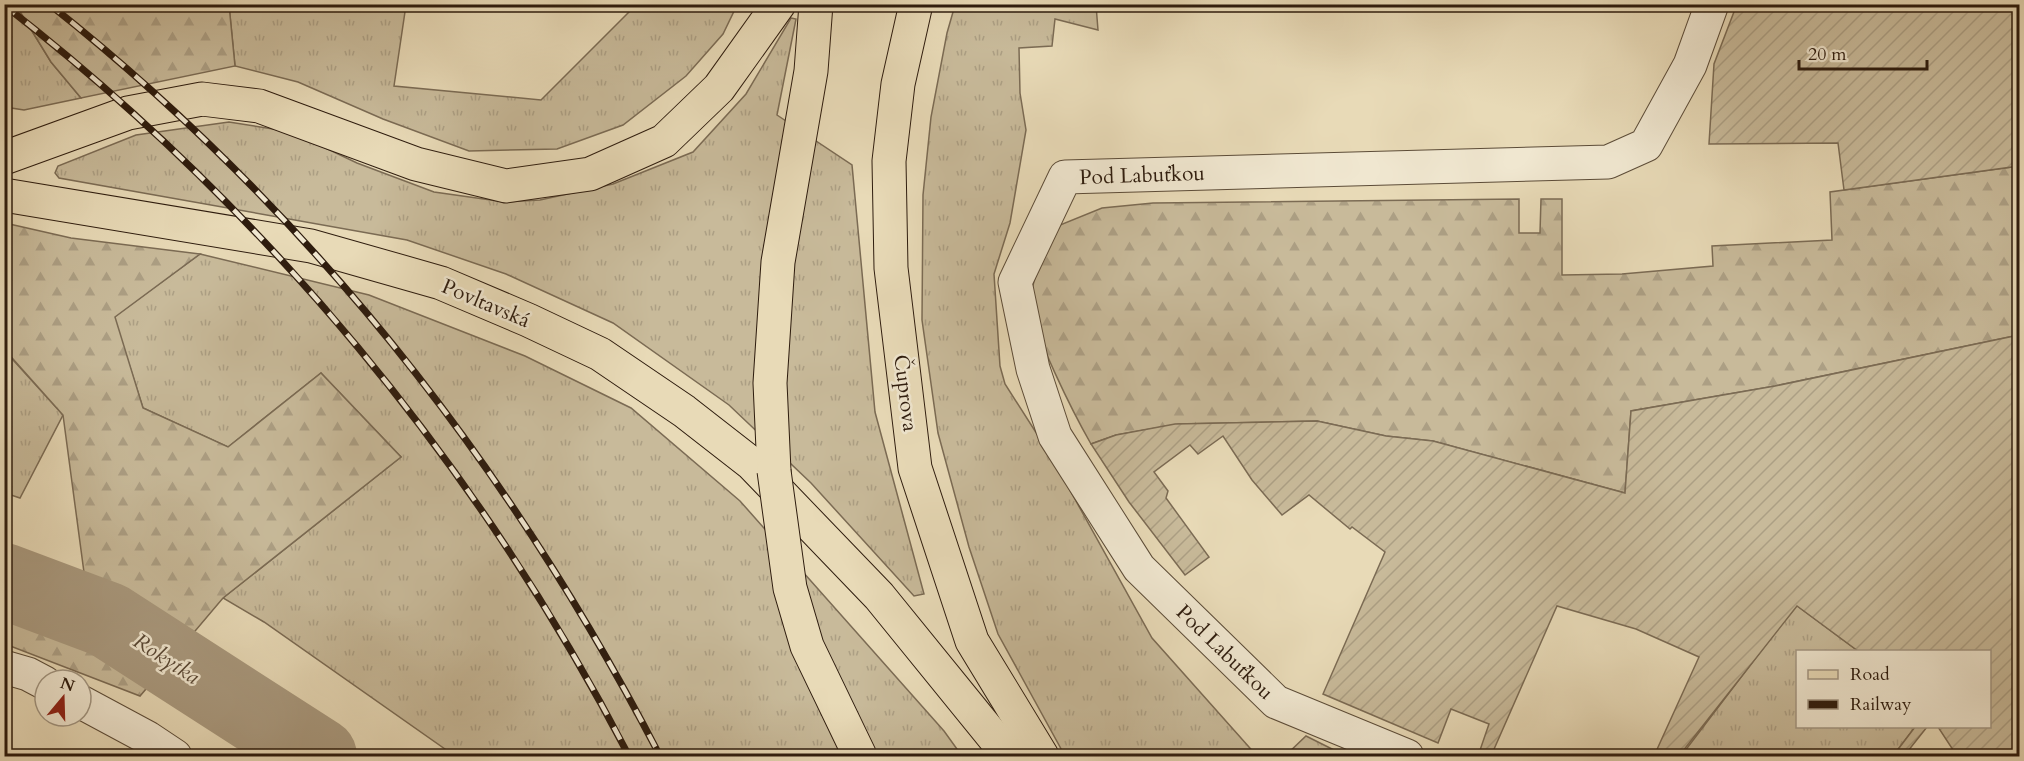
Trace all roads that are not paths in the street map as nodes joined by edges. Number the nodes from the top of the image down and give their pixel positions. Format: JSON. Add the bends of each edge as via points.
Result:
{"nodes":[{"id":1,"x":779,"y":4,"type":"edge"},
{"id":2,"x":816,"y":4,"type":"edge"},
{"id":3,"x":916,"y":4,"type":"edge"},
{"id":4,"x":1712,"y":4,"type":"edge"},
{"id":5,"x":4,"y":158,"type":"edge"},
{"id":6,"x":4,"y":195,"type":"edge"},
{"id":7,"x":879,"y":596,"type":"junction"},
{"id":8,"x":4,"y":667,"type":"edge"},
{"id":9,"x":33,"y":677,"type":"edge"},
{"id":10,"x":93,"y":712,"type":"edge"},
{"id":11,"x":136,"y":747,"type":"edge"},
{"id":12,"x":175,"y":756,"type":"edge"},
{"id":13,"x":860,"y":756,"type":"edge"},
{"id":14,"x":984,"y":756,"type":"edge"},
{"id":15,"x":1009,"y":756,"type":"edge"},
{"id":16,"x":1042,"y":756,"type":"edge"},
{"id":17,"x":1407,"y":756,"type":"edge"}],
"edges":[{"from":1,"to":5,"type":"main road","via":[[718,88],[664,141],[590,174],[506,186],[416,164],[259,106],[202,99],[128,113]]},
{"from":2,"to":13,"type":"main road","bridge":true,"via":[[811,71],[778,262],[770,383],[774,471],[790,588],[807,646]]},
{"from":3,"to":16,"type":"main road","name":"Čuprova","via":[[898,84],[889,161],[891,268],[915,468],[972,641]]},
{"from":4,"to":17,"type":"street","name":"Pod Labuťkou","via":[[1690,65],[1646,145],[1608,162],[1065,177],[1015,282],[1033,369],[1055,436],[1139,568],[1276,702]]},
{"from":6,"to":7,"type":"main road","name":"Povltavská","via":[[311,246],[441,283],[528,320],[600,354],[684,411],[752,464]]},
{"from":7,"to":14,"type":"main road"},
{"from":7,"to":15,"type":"main road"},
{"from":8,"to":9,"type":"street"},
{"from":10,"to":11,"type":"street"},
{"from":11,"to":12,"type":"street"}]}
